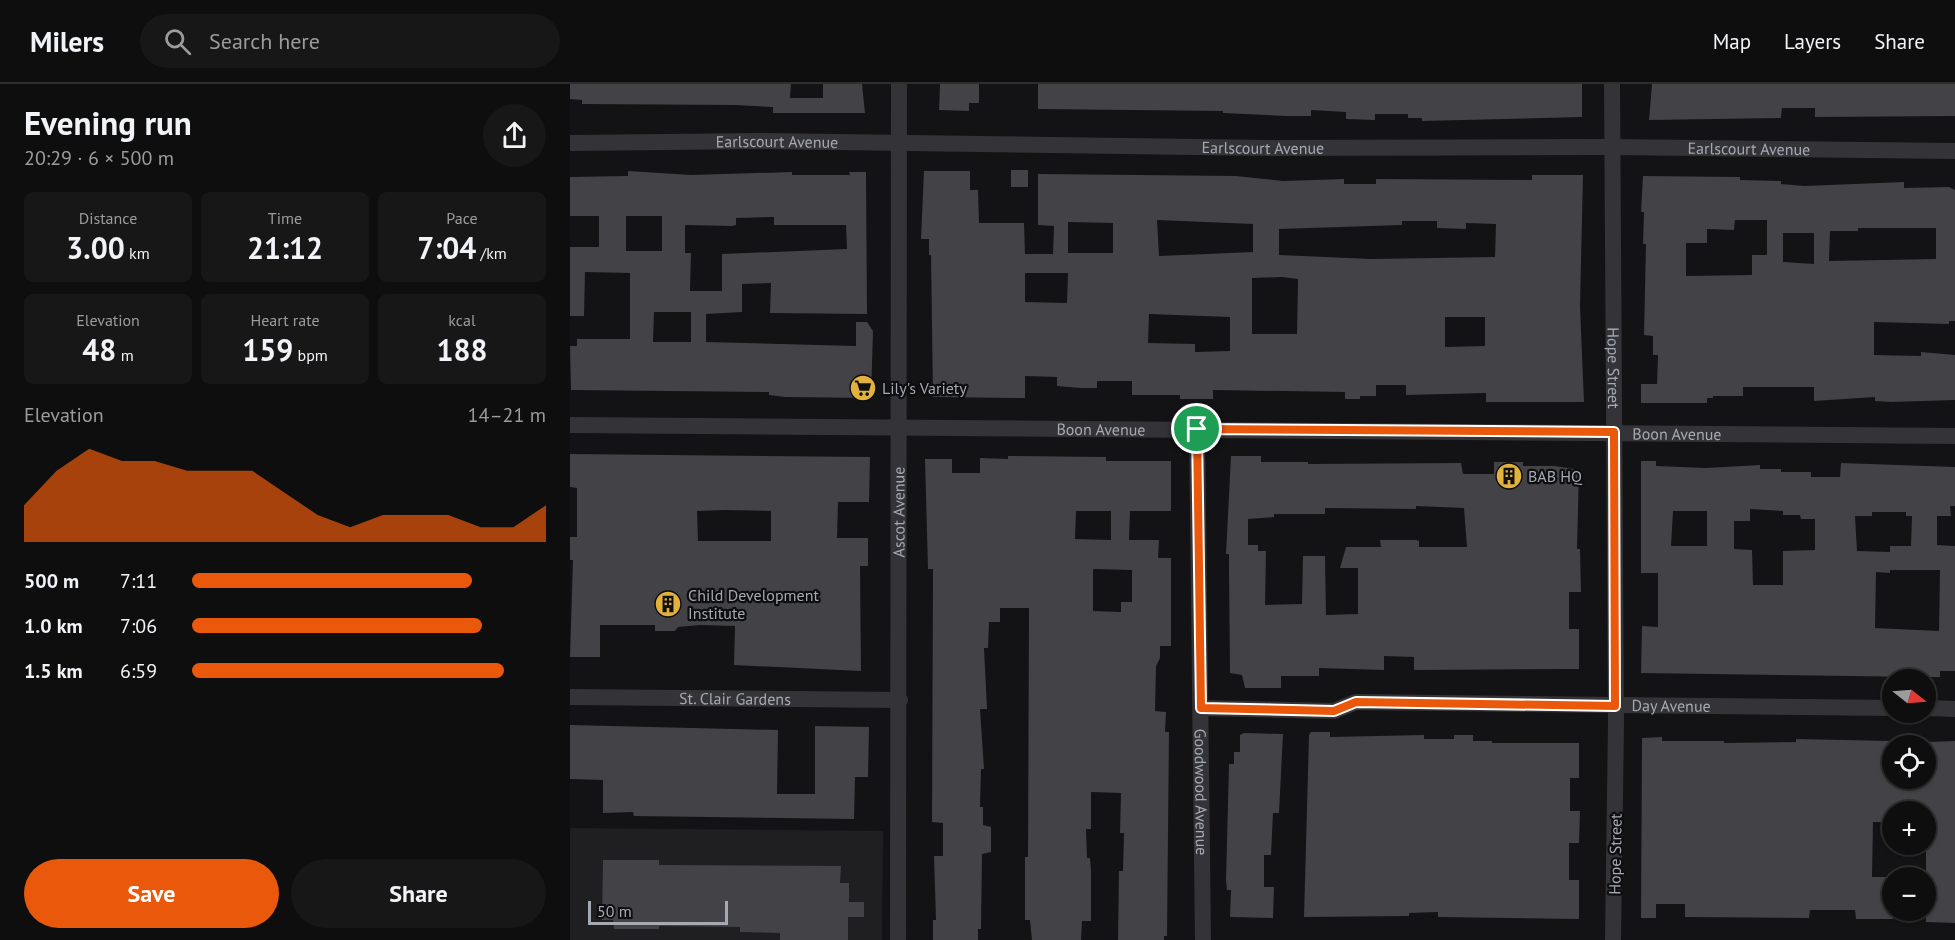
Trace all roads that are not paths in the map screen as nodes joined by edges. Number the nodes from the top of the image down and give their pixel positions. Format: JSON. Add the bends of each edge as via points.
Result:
{"nodes":[{"id":1,"x":899,"y":84,"type":"edge"},
{"id":2,"x":1612,"y":84,"type":"edge"},
{"id":3,"x":570,"y":143,"type":"edge"},
{"id":4,"x":898,"y":143,"type":"junction"},
{"id":5,"x":1612,"y":147,"type":"junction"},
{"id":6,"x":1955,"y":151,"type":"edge"},
{"id":7,"x":570,"y":424,"type":"edge"},
{"id":8,"x":899,"y":426,"type":"junction"},
{"id":9,"x":1197,"y":429,"type":"junction"},
{"id":10,"x":1614,"y":432,"type":"junction"},
{"id":11,"x":1955,"y":436,"type":"edge"},
{"id":12,"x":570,"y":696,"type":"edge"},
{"id":13,"x":900,"y":700,"type":"junction"},
{"id":14,"x":1615,"y":706,"type":"junction"},
{"id":15,"x":1201,"y":708,"type":"junction"},
{"id":16,"x":1882,"y":708,"type":"edge"},
{"id":17,"x":1936,"y":708,"type":"edge"},
{"id":18,"x":1955,"y":709,"type":"edge"},
{"id":19,"x":898,"y":940,"type":"edge"},
{"id":20,"x":1203,"y":940,"type":"edge"},
{"id":21,"x":1613,"y":940,"type":"edge"}],
"edges":[{"from":1,"to":4,"type":"street","name":"Ascot Avenue"},
{"from":2,"to":5,"type":"street","name":"Hope Street"},
{"from":3,"to":4,"type":"street","name":"Earlscourt Avenue"},
{"from":4,"to":5,"type":"street","name":"Earlscourt Avenue"},
{"from":4,"to":8,"type":"street","name":"Ascot Avenue"},
{"from":5,"to":6,"type":"street","name":"Earlscourt Avenue"},
{"from":5,"to":10,"type":"street","name":"Hope Street"},
{"from":7,"to":8,"type":"street","name":"Boon Avenue"},
{"from":8,"to":9,"type":"street","name":"Boon Avenue"},
{"from":8,"to":13,"type":"street","name":"Ascot Avenue"},
{"from":9,"to":10,"type":"street","name":"Boon Avenue"},
{"from":9,"to":15,"type":"street","name":"Goodwood Avenue"},
{"from":10,"to":11,"type":"street","name":"Boon Avenue"},
{"from":10,"to":14,"type":"street","name":"Hope Street"},
{"from":12,"to":13,"type":"street","name":"St. Clair Gardens"},
{"from":13,"to":19,"type":"street","name":"Ascot Avenue"},
{"from":14,"to":15,"type":"street","name":"Day Avenue","via":[[1356,702],[1334,711]]},
{"from":14,"to":16,"type":"street","name":"Day Avenue"},
{"from":14,"to":21,"type":"street","name":"Hope Street"},
{"from":15,"to":20,"type":"street","name":"Goodwood Avenue"},
{"from":17,"to":18,"type":"street"}]}
